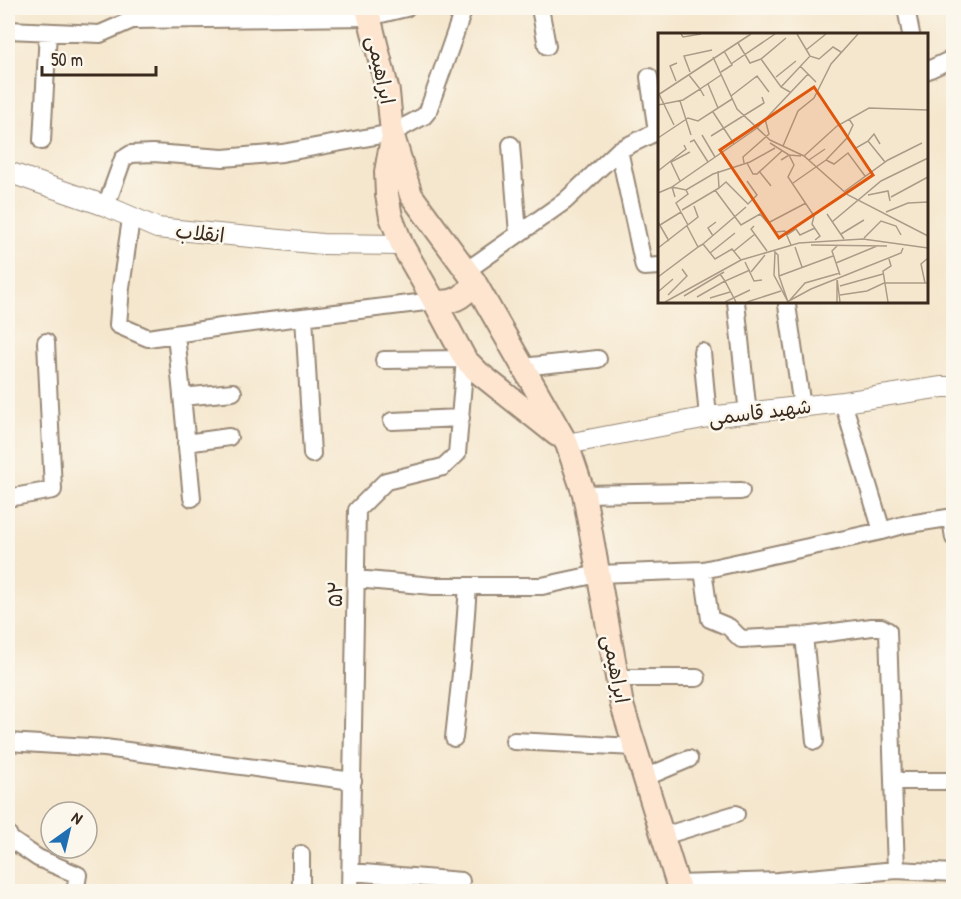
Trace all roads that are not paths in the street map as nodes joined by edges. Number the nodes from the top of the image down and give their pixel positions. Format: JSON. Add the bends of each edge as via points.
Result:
{"nodes":[{"id":1,"x":406,"y":8,"type":"edge"},
{"id":2,"x":464,"y":8,"type":"edge"},
{"id":3,"x":540,"y":8,"type":"edge"},
{"id":4,"x":368,"y":12,"type":"edge"},
{"id":5,"x":907,"y":13,"type":"dead end"},
{"id":6,"x":132,"y":14,"type":"edge"},
{"id":7,"x":8,"y":30,"type":"edge"},
{"id":8,"x":48,"y":32,"type":"junction"},
{"id":9,"x":911,"y":33,"type":"edge"},
{"id":10,"x":547,"y":46,"type":"dead end"},
{"id":11,"x":954,"y":58,"type":"edge"},
{"id":12,"x":928,"y":71,"type":"edge"},
{"id":13,"x":649,"y":77,"type":"dead end"},
{"id":14,"x":658,"y":131,"type":"edge"},
{"id":15,"x":392,"y":134,"type":"junction"},
{"id":16,"x":42,"y":141,"type":"dead end"},
{"id":17,"x":511,"y":145,"type":"dead end"},
{"id":18,"x":619,"y":150,"type":"junction"},
{"id":19,"x":8,"y":172,"type":"edge"},
{"id":20,"x":106,"y":206,"type":"junction"},
{"id":21,"x":131,"y":219,"type":"junction"},
{"id":22,"x":518,"y":234,"type":"junction"},
{"id":23,"x":402,"y":244,"type":"junction"},
{"id":24,"x":658,"y":266,"type":"edge"},
{"id":25,"x":470,"y":276,"type":"junction"},
{"id":26,"x":434,"y":301,"type":"junction"},
{"id":27,"x":736,"y":303,"type":"edge"},
{"id":28,"x":787,"y":305,"type":"dead end"},
{"id":29,"x":304,"y":316,"type":"junction"},
{"id":30,"x":176,"y":334,"type":"junction"},
{"id":31,"x":46,"y":342,"type":"dead end"},
{"id":32,"x":702,"y":352,"type":"dead end"},
{"id":33,"x":465,"y":359,"type":"junction"},
{"id":34,"x":598,"y":359,"type":"dead end"},
{"id":35,"x":384,"y":360,"type":"dead end"},
{"id":36,"x":522,"y":367,"type":"junction"},
{"id":37,"x":954,"y":387,"type":"edge"},
{"id":38,"x":233,"y":392,"type":"dead end"},
{"id":39,"x":182,"y":398,"type":"junction"},
{"id":40,"x":843,"y":402,"type":"junction"},
{"id":41,"x":802,"y":407,"type":"junction"},
{"id":42,"x":748,"y":414,"type":"junction"},
{"id":43,"x":708,"y":417,"type":"junction"},
{"id":44,"x":461,"y":418,"type":"junction"},
{"id":45,"x":392,"y":421,"type":"dead end"},
{"id":46,"x":229,"y":437,"type":"dead end"},
{"id":47,"x":186,"y":442,"type":"junction"},
{"id":48,"x":567,"y":444,"type":"junction"},
{"id":49,"x":312,"y":454,"type":"dead end"},
{"id":50,"x":741,"y":491,"type":"dead end"},
{"id":51,"x":585,"y":494,"type":"junction"},
{"id":52,"x":8,"y":498,"type":"edge"},
{"id":53,"x":192,"y":498,"type":"dead end"},
{"id":54,"x":952,"y":518,"type":"edge"},
{"id":55,"x":882,"y":531,"type":"junction"},
{"id":56,"x":954,"y":538,"type":"edge"},
{"id":57,"x":703,"y":570,"type":"junction"},
{"id":58,"x":598,"y":574,"type":"junction"},
{"id":59,"x":356,"y":579,"type":"junction"},
{"id":60,"x":468,"y":586,"type":"junction"},
{"id":61,"x":804,"y":636,"type":"junction"},
{"id":62,"x":617,"y":678,"type":"junction"},
{"id":63,"x":697,"y":678,"type":"dead end"},
{"id":64,"x":454,"y":738,"type":"dead end"},
{"id":65,"x":514,"y":741,"type":"dead end"},
{"id":66,"x":815,"y":741,"type":"dead end"},
{"id":67,"x":8,"y":742,"type":"edge"},
{"id":68,"x":634,"y":747,"type":"junction"},
{"id":69,"x":689,"y":759,"type":"dead end"},
{"id":70,"x":644,"y":778,"type":"junction"},
{"id":71,"x":352,"y":781,"type":"junction"},
{"id":72,"x":894,"y":781,"type":"junction"},
{"id":73,"x":954,"y":781,"type":"edge"},
{"id":74,"x":736,"y":814,"type":"dead end"},
{"id":75,"x":8,"y":834,"type":"edge"},
{"id":76,"x":663,"y":836,"type":"junction"},
{"id":77,"x":301,"y":854,"type":"dead end"},
{"id":78,"x":896,"y":870,"type":"junction"},
{"id":79,"x":351,"y":872,"type":"junction"},
{"id":80,"x":954,"y":873,"type":"edge"},
{"id":81,"x":461,"y":881,"type":"dead end"},
{"id":82,"x":679,"y":887,"type":"edge"},
{"id":83,"x":75,"y":891,"type":"edge"},
{"id":84,"x":301,"y":891,"type":"edge"},
{"id":85,"x":350,"y":891,"type":"edge"}],
"edges":[{"from":1,"to":4,"type":"street"},
{"from":2,"to":15,"type":"street","via":[[428,111]]},
{"from":3,"to":10,"type":"street"},
{"from":4,"to":6,"type":"street"},
{"from":4,"to":15,"type":"main road","name":"ابراهیمی","via":[[388,92]]},
{"from":5,"to":9,"type":"street"},
{"from":6,"to":8,"type":"street","via":[[100,34]]},
{"from":7,"to":8,"type":"street"},
{"from":8,"to":16,"type":"street"},
{"from":11,"to":12,"type":"street"},
{"from":13,"to":14,"type":"street"},
{"from":14,"to":18,"type":"street"},
{"from":15,"to":20,"type":"street","via":[[282,153],[223,158],[131,154],[123,159]]},
{"from":15,"to":23,"type":"main road","via":[[387,195]]},
{"from":15,"to":25,"type":"main road","name":"ابراهیمی","via":[[411,195]]},
{"from":17,"to":22,"type":"street"},
{"from":18,"to":22,"type":"street","via":[[565,201]]},
{"from":18,"to":24,"type":"street","via":[[644,267]]},
{"from":19,"to":20,"type":"street","name":"انقلاب"},
{"from":20,"to":21,"type":"street","name":"انقلاب"},
{"from":21,"to":23,"type":"street","name":"انقلاب","via":[[157,228],[284,242]]},
{"from":21,"to":30,"type":"street","via":[[118,325],[148,338]]},
{"from":22,"to":25,"type":"street"},
{"from":23,"to":26,"type":"main road"},
{"from":25,"to":26,"type":"main road","via":[[469,290],[454,301]]},
{"from":25,"to":36,"type":"main road","name":"ابراهیمی"},
{"from":26,"to":29,"type":"street"},
{"from":26,"to":33,"type":"main road"},
{"from":27,"to":42,"type":"street"},
{"from":28,"to":41,"type":"street"},
{"from":29,"to":30,"type":"street"},
{"from":29,"to":49,"type":"street"},
{"from":30,"to":39,"type":"street"},
{"from":31,"to":52,"type":"street","via":[[53,490]]},
{"from":32,"to":43,"type":"street"},
{"from":33,"to":35,"type":"street"},
{"from":33,"to":44,"type":"street","name":"۵۲"},
{"from":33,"to":48,"type":"main road"},
{"from":34,"to":36,"type":"street"},
{"from":36,"to":48,"type":"main road","name":"ابراهیمی"},
{"from":37,"to":40,"type":"street","name":"شهید قاسمی"},
{"from":38,"to":39,"type":"street"},
{"from":39,"to":47,"type":"street"},
{"from":40,"to":41,"type":"street","name":"شهید قاسمی"},
{"from":40,"to":55,"type":"street"},
{"from":41,"to":42,"type":"street","name":"شهید قاسمی"},
{"from":42,"to":43,"type":"street","name":"شهید قاسمی"},
{"from":43,"to":48,"type":"street","name":"شهید قاسمی"},
{"from":44,"to":45,"type":"street"},
{"from":44,"to":59,"type":"street","name":"۵۲","via":[[457,454],[450,461],[443,467],[386,481],[357,510]]},
{"from":46,"to":47,"type":"street"},
{"from":47,"to":53,"type":"street"},
{"from":48,"to":51,"type":"main road","name":"ابراهیمی"},
{"from":50,"to":51,"type":"street"},
{"from":51,"to":58,"type":"main road","name":"ابراهیمی"},
{"from":54,"to":55,"type":"street"},
{"from":54,"to":56,"type":"street"},
{"from":55,"to":57,"type":"street"},
{"from":57,"to":58,"type":"street"},
{"from":57,"to":61,"type":"street","via":[[710,619],[729,627],[741,639]]},
{"from":58,"to":60,"type":"street","via":[[542,586]]},
{"from":58,"to":62,"type":"main road","name":"ابراهیمی"},
{"from":59,"to":60,"type":"street"},
{"from":59,"to":71,"type":"street","name":"۵۲"},
{"from":60,"to":64,"type":"street"},
{"from":61,"to":66,"type":"street"},
{"from":61,"to":72,"type":"street","via":[[873,627],[888,631]]},
{"from":62,"to":63,"type":"street"},
{"from":62,"to":68,"type":"main road","name":"ابراهیمی"},
{"from":65,"to":68,"type":"street"},
{"from":67,"to":71,"type":"street","via":[[105,748]]},
{"from":68,"to":70,"type":"main road","name":"ابراهیمی"},
{"from":69,"to":70,"type":"street"},
{"from":70,"to":76,"type":"main road","name":"ابراهیمی"},
{"from":71,"to":79,"type":"street","name":"۵۲"},
{"from":72,"to":73,"type":"street"},
{"from":72,"to":78,"type":"street"},
{"from":74,"to":76,"type":"street"},
{"from":75,"to":83,"type":"street","via":[[38,858],[78,875]]},
{"from":76,"to":82,"type":"main road","name":"ابراهیمی"},
{"from":77,"to":84,"type":"street"},
{"from":78,"to":80,"type":"street"},
{"from":78,"to":82,"type":"street"},
{"from":79,"to":81,"type":"street"},
{"from":79,"to":85,"type":"street","name":"۵۲"}]}
